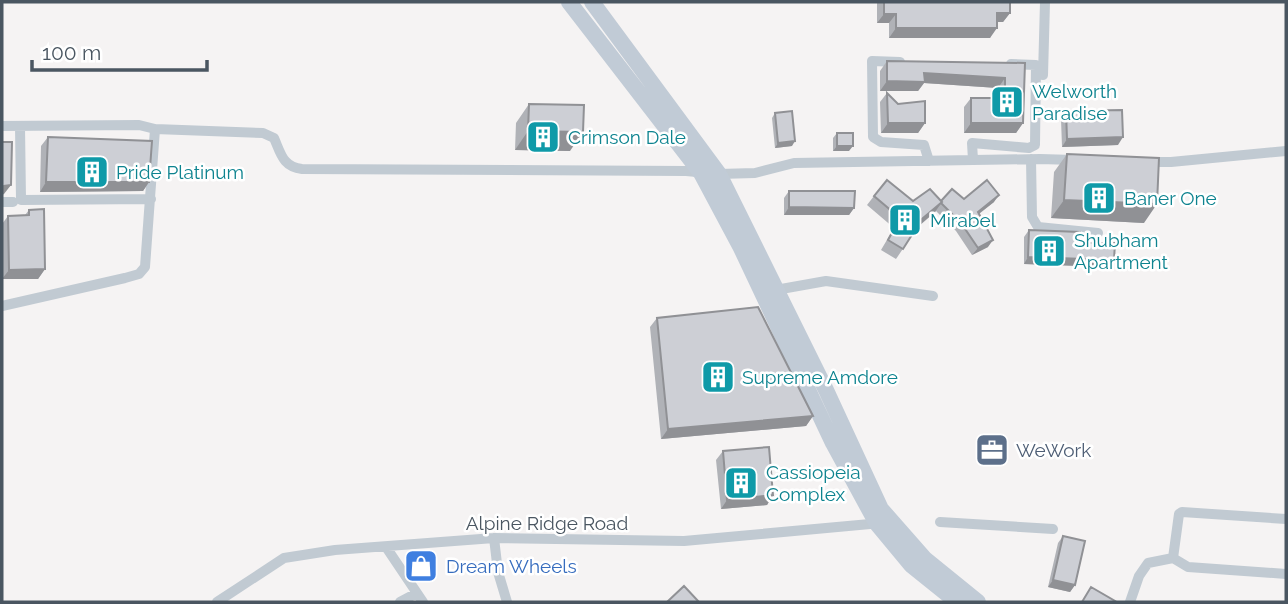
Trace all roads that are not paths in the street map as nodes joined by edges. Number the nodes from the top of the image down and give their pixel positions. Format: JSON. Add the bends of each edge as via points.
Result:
{"nodes":[{"id":1,"x":569,"y":2,"type":"edge"},
{"id":2,"x":592,"y":2,"type":"edge"},
{"id":3,"x":1045,"y":2,"type":"edge"},
{"id":4,"x":913,"y":62,"type":"edge"},
{"id":5,"x":995,"y":64,"type":"edge"},
{"id":6,"x":2,"y":126,"type":"edge"},
{"id":7,"x":20,"y":126,"type":"junction"},
{"id":8,"x":155,"y":130,"type":"junction"},
{"id":9,"x":1286,"y":151,"type":"edge"},
{"id":10,"x":1036,"y":159,"type":"junction"},
{"id":11,"x":973,"y":160,"type":"junction"},
{"id":12,"x":929,"y":161,"type":"junction"},
{"id":13,"x":1091,"y":161,"type":"edge"},
{"id":14,"x":1130,"y":162,"type":"edge"},
{"id":15,"x":701,"y":173,"type":"junction"},
{"id":16,"x":719,"y":174,"type":"junction"},
{"id":17,"x":151,"y":199,"type":"junction"},
{"id":18,"x":1098,"y":233,"type":"dead end"},
{"id":19,"x":770,"y":291,"type":"junction"},
{"id":20,"x":933,"y":296,"type":"dead end"},
{"id":21,"x":2,"y":306,"type":"edge"},
{"id":22,"x":1286,"y":519,"type":"edge"},
{"id":23,"x":940,"y":522,"type":"dead end"},
{"id":24,"x":884,"y":523,"type":"junction"},
{"id":25,"x":1053,"y":529,"type":"dead end"},
{"id":26,"x":494,"y":538,"type":"junction"},
{"id":27,"x":386,"y":547,"type":"junction"},
{"id":28,"x":1173,"y":558,"type":"junction"},
{"id":29,"x":1286,"y":574,"type":"edge"},
{"id":30,"x":420,"y":597,"type":"edge"},
{"id":31,"x":218,"y":602,"type":"edge"},
{"id":32,"x":400,"y":602,"type":"edge"},
{"id":33,"x":507,"y":602,"type":"edge"},
{"id":34,"x":957,"y":602,"type":"edge"},
{"id":35,"x":978,"y":602,"type":"edge"},
{"id":36,"x":1130,"y":602,"type":"edge"}],
"edges":[{"from":1,"to":15,"type":"street"},
{"from":2,"to":16,"type":"street"},
{"from":3,"to":10,"type":"street"},
{"from":4,"to":12,"type":"street","via":[[872,61],[873,137],[881,142],[924,145]]},
{"from":5,"to":11,"type":"street","via":[[1036,65],[1035,145],[972,143]]},
{"from":6,"to":7,"type":"street"},
{"from":7,"to":8,"type":"street","via":[[139,125]]},
{"from":7,"to":17,"type":"street","via":[[21,200]]},
{"from":8,"to":15,"type":"street","via":[[263,133],[274,138],[291,168],[302,169]]},
{"from":8,"to":17,"type":"street"},
{"from":9,"to":14,"type":"street"},
{"from":10,"to":11,"type":"street"},
{"from":10,"to":13,"type":"street"},
{"from":10,"to":18,"type":"street","via":[[1032,218],[1038,227]]},
{"from":11,"to":12,"type":"street"},
{"from":12,"to":16,"type":"street","via":[[794,163],[755,173]]},
{"from":15,"to":16,"type":"street"},
{"from":15,"to":19,"type":"street"},
{"from":16,"to":19,"type":"street"},
{"from":17,"to":21,"type":"street","via":[[145,267],[139,274]]},
{"from":19,"to":20,"type":"street","via":[[826,281]]},
{"from":19,"to":24,"type":"street"},
{"from":22,"to":28,"type":"street","via":[[1182,512]]},
{"from":23,"to":25,"type":"street"},
{"from":24,"to":26,"type":"street","name":"Alpine Ridge Road","via":[[684,541]]},
{"from":24,"to":34,"type":"street","via":[[911,565]]},
{"from":24,"to":35,"type":"street"},
{"from":26,"to":27,"type":"street","name":"Alpine Ridge Road"},
{"from":26,"to":33,"type":"street"},
{"from":27,"to":30,"type":"street"},
{"from":27,"to":31,"type":"street","name":"Alpine Ridge Road","via":[[284,558]]},
{"from":28,"to":29,"type":"street","via":[[1188,567]]},
{"from":28,"to":36,"type":"street","via":[[1148,563]]},
{"from":30,"to":32,"type":"street"}]}
